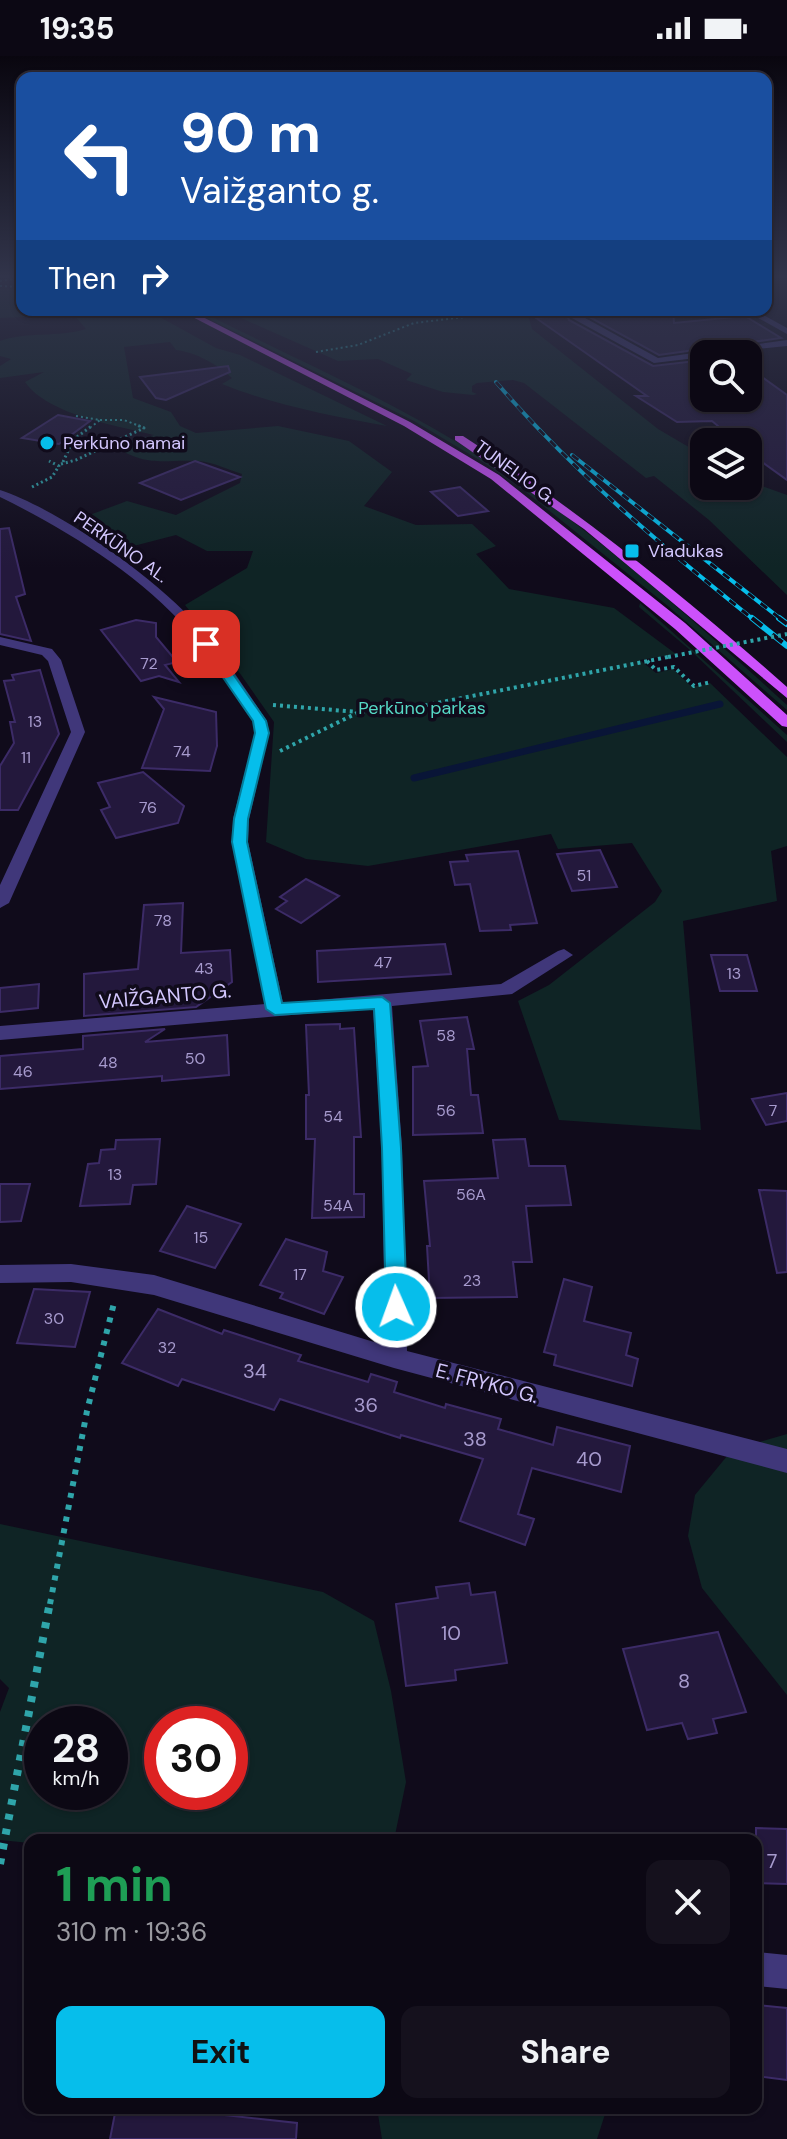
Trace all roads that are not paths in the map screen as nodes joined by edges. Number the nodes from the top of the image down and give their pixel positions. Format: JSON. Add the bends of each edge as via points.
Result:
{"nodes":[{"id":1,"x":309,"y":374,"type":"edge"},
{"id":2,"x":337,"y":374,"type":"edge"},
{"id":3,"x":387,"y":399,"type":"dead end"},
{"id":4,"x":447,"y":432,"type":"dead end"},
{"id":5,"x":0,"y":493,"type":"edge"},
{"id":6,"x":0,"y":641,"type":"edge"},
{"id":7,"x":787,"y":694,"type":"edge"},
{"id":8,"x":787,"y":723,"type":"edge"},
{"id":9,"x":0,"y":903,"type":"edge"},
{"id":10,"x":564,"y":955,"type":"dead end"},
{"id":11,"x":382,"y":1003,"type":"junction"},
{"id":12,"x":275,"y":1009,"type":"junction"},
{"id":13,"x":0,"y":1033,"type":"edge"},
{"id":14,"x":0,"y":1274,"type":"edge"},
{"id":15,"x":394,"y":1358,"type":"junction"},
{"id":16,"x":787,"y":1461,"type":"edge"},
{"id":17,"x":762,"y":1970,"type":"edge"},
{"id":18,"x":787,"y":1972,"type":"edge"}],
"edges":[{"from":1,"to":8,"type":"main road","name":"TUNELIO G.","via":[[495,477],[680,626]]},
{"from":2,"to":3,"type":"main road"},
{"from":4,"to":7,"type":"main road","name":"TUNELIO G.","via":[[549,498]]},
{"from":5,"to":12,"type":"street","name":"PERKŪNO AL.","via":[[54,522],[158,595],[206,644],[260,721],[240,842]]},
{"from":6,"to":9,"type":"street","via":[[47,652],[54,660],[78,732]]},
{"from":10,"to":11,"type":"street","name":"VAIŽGANTO G.","via":[[505,990]]},
{"from":11,"to":12,"type":"street","name":"VAIŽGANTO G."},
{"from":11,"to":15,"type":"street","via":[[392,1148]]},
{"from":12,"to":13,"type":"street","name":"VAIŽGANTO G."},
{"from":14,"to":15,"type":"street","name":"E. FRYKO G.","via":[[71,1273],[154,1285]]},
{"from":15,"to":16,"type":"street","name":"E. FRYKO G."},
{"from":17,"to":18,"type":"street"}]}
